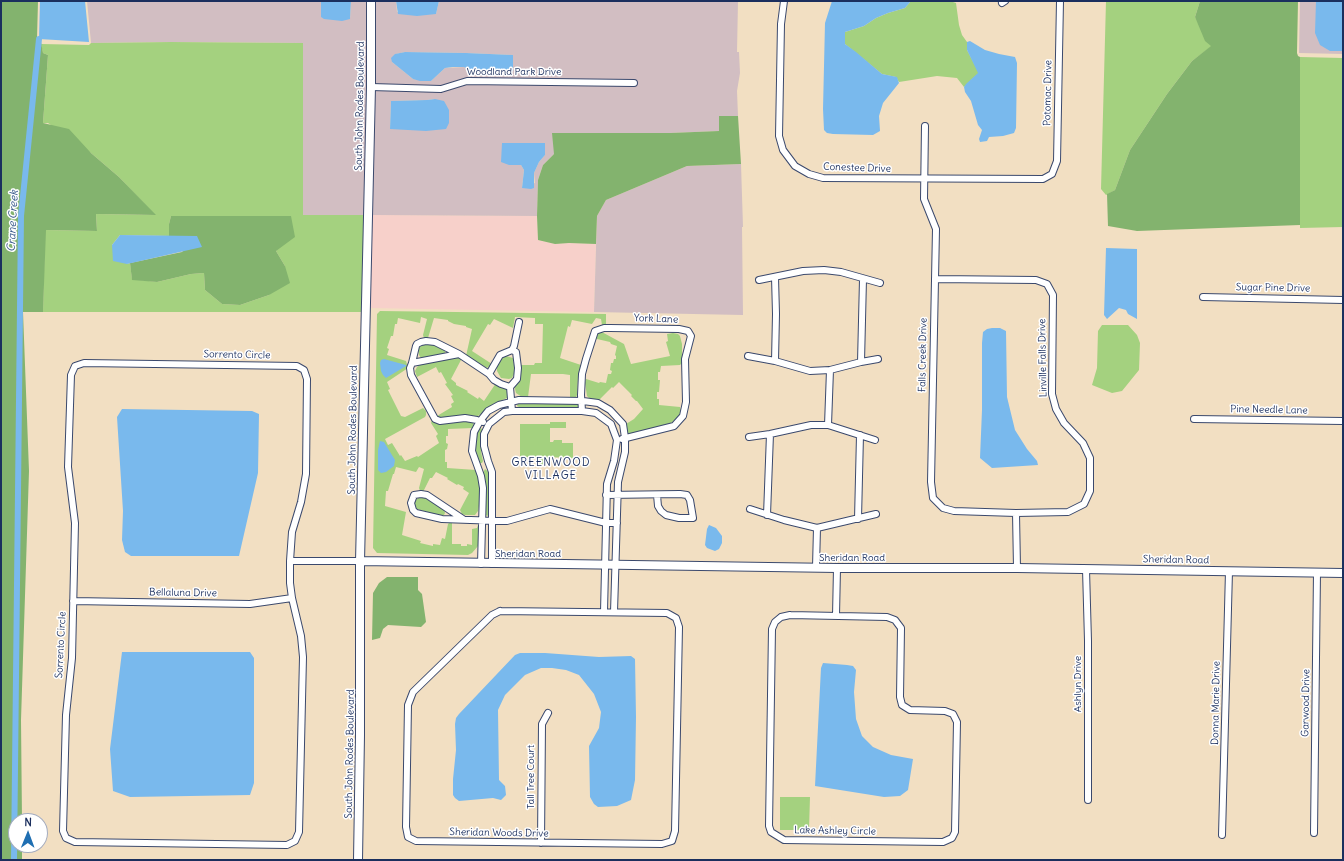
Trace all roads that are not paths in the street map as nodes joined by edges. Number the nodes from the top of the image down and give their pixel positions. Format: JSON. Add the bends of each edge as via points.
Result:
{"nodes":[{"id":1,"x":371,"y":1,"type":"edge"},
{"id":2,"x":784,"y":1,"type":"edge"},
{"id":3,"x":1060,"y":1,"type":"edge"},
{"id":4,"x":634,"y":83,"type":"dead end"},
{"id":5,"x":371,"y":87,"type":"junction"},
{"id":6,"x":925,"y":126,"type":"dead end"},
{"id":7,"x":924,"y":179,"type":"junction"},
{"id":8,"x":1043,"y":179,"type":"joint"},
{"id":9,"x":775,"y":277,"type":"junction"},
{"id":10,"x":935,"y":278,"type":"junction"},
{"id":11,"x":863,"y":279,"type":"junction"},
{"id":12,"x":759,"y":280,"type":"dead end"},
{"id":13,"x":880,"y":284,"type":"dead end"},
{"id":14,"x":1203,"y":297,"type":"dead end"},
{"id":15,"x":1343,"y":300,"type":"edge"},
{"id":16,"x":519,"y":322,"type":"dead end"},
{"id":17,"x":512,"y":350,"type":"junction"},
{"id":18,"x":459,"y":354,"type":"junction"},
{"id":19,"x":748,"y":356,"type":"dead end"},
{"id":20,"x":878,"y":359,"type":"dead end"},
{"id":21,"x":775,"y":361,"type":"junction"},
{"id":22,"x":861,"y":362,"type":"junction"},
{"id":23,"x":412,"y":363,"type":"junction"},
{"id":24,"x":830,"y":370,"type":"junction"},
{"id":25,"x":489,"y":374,"type":"junction"},
{"id":26,"x":510,"y":387,"type":"junction"},
{"id":27,"x":512,"y":401,"type":"junction"},
{"id":28,"x":582,"y":401,"type":"junction"},
{"id":29,"x":512,"y":411,"type":"junction"},
{"id":30,"x":582,"y":411,"type":"junction"},
{"id":31,"x":1194,"y":419,"type":"dead end"},
{"id":32,"x":480,"y":421,"type":"junction"},
{"id":33,"x":1343,"y":421,"type":"edge"},
{"id":34,"x":489,"y":424,"type":"junction"},
{"id":35,"x":828,"y":425,"type":"junction"},
{"id":36,"x":770,"y":434,"type":"junction"},
{"id":37,"x":860,"y":435,"type":"junction"},
{"id":38,"x":749,"y":437,"type":"dead end"},
{"id":39,"x":625,"y":438,"type":"junction"},
{"id":40,"x":617,"y":440,"type":"junction"},
{"id":41,"x":875,"y":440,"type":"dead end"},
{"id":42,"x":489,"y":465,"type":"junction"},
{"id":43,"x":478,"y":469,"type":"junction"},
{"id":44,"x":606,"y":495,"type":"junction"},
{"id":45,"x":617,"y":495,"type":"junction"},
{"id":46,"x":657,"y":495,"type":"junction"},
{"id":47,"x":750,"y":509,"type":"dead end"},
{"id":48,"x":1016,"y":513,"type":"junction"},
{"id":49,"x":876,"y":514,"type":"dead end"},
{"id":50,"x":767,"y":515,"type":"junction"},
{"id":51,"x":858,"y":518,"type":"junction"},
{"id":52,"x":463,"y":520,"type":"junction"},
{"id":53,"x":482,"y":520,"type":"junction"},
{"id":54,"x":492,"y":522,"type":"junction"},
{"id":55,"x":606,"y":523,"type":"junction"},
{"id":56,"x":617,"y":523,"type":"junction"},
{"id":57,"x":816,"y":528,"type":"junction"},
{"id":58,"x":290,"y":561,"type":"junction"},
{"id":59,"x":360,"y":561,"type":"junction"},
{"id":60,"x":481,"y":564,"type":"junction"},
{"id":61,"x":492,"y":564,"type":"junction"},
{"id":62,"x":604,"y":565,"type":"junction"},
{"id":63,"x":616,"y":565,"type":"junction"},
{"id":64,"x":816,"y":568,"type":"junction"},
{"id":65,"x":837,"y":568,"type":"junction"},
{"id":66,"x":1017,"y":568,"type":"junction"},
{"id":67,"x":1086,"y":569,"type":"junction"},
{"id":68,"x":1229,"y":571,"type":"junction"},
{"id":69,"x":1317,"y":572,"type":"junction"},
{"id":70,"x":1343,"y":573,"type":"edge"},
{"id":71,"x":292,"y":598,"type":"junction"},
{"id":72,"x":73,"y":601,"type":"junction"},
{"id":73,"x":604,"y":612,"type":"junction"},
{"id":74,"x":614,"y":612,"type":"junction"},
{"id":75,"x":836,"y":616,"type":"junction"},
{"id":76,"x":548,"y":713,"type":"dead end"},
{"id":77,"x":1088,"y":800,"type":"dead end"},
{"id":78,"x":1314,"y":833,"type":"dead end"},
{"id":79,"x":1222,"y":835,"type":"dead end"},
{"id":80,"x":541,"y":843,"type":"junction"},
{"id":81,"x":358,"y":860,"type":"edge"}],
"edges":[{"from":1,"to":5,"type":"street","name":"South John Rodes Boulevard"},
{"from":2,"to":7,"type":"street","name":"Conestee Drive","via":[[781,24],[780,136],[783,150],[795,166],[823,178]]},
{"from":3,"to":8,"type":"street","name":"Potomac Drive","via":[[1057,161],[1052,174]]},
{"from":4,"to":5,"type":"street","name":"Woodland Park Drive","via":[[467,81],[441,89]]},
{"from":5,"to":59,"type":"street","name":"South John Rodes Boulevard"},
{"from":6,"to":7,"type":"street","name":"Falls Creek Drive"},
{"from":7,"to":8,"type":"street","name":"Conestee Drive"},
{"from":7,"to":10,"type":"street","name":"Falls Creek Drive","via":[[924,199],[936,229]]},
{"from":9,"to":11,"type":"street","via":[[824,270]]},
{"from":9,"to":12,"type":"street"},
{"from":9,"to":21,"type":"street"},
{"from":10,"to":48,"type":"street","name":"Falls Creek Drive","via":[[930,482],[933,498],[943,508],[954,511]]},
{"from":10,"to":48,"type":"street","name":"Linville Falls Drive","via":[[1036,280],[1047,284],[1053,295],[1052,394],[1056,410],[1064,423],[1083,443],[1090,458],[1090,491],[1084,504],[1068,512]]},
{"from":11,"to":13,"type":"street"},
{"from":11,"to":22,"type":"street"},
{"from":14,"to":15,"type":"street","name":"Sugar Pine Drive"},
{"from":16,"to":17,"type":"street"},
{"from":17,"to":25,"type":"street","via":[[500,356]]},
{"from":17,"to":26,"type":"street","via":[[516,352],[518,368],[517,379]]},
{"from":18,"to":23,"type":"street"},
{"from":18,"to":23,"type":"street","via":[[435,342],[426,341],[417,344]]},
{"from":18,"to":25,"type":"street"},
{"from":19,"to":21,"type":"street"},
{"from":20,"to":22,"type":"street"},
{"from":21,"to":24,"type":"street","via":[[810,371]]},
{"from":22,"to":24,"type":"street"},
{"from":23,"to":32,"type":"street","via":[[412,375],[435,419],[440,422],[465,418]]},
{"from":24,"to":35,"type":"street"},
{"from":25,"to":26,"type":"street","via":[[501,384]]},
{"from":26,"to":27,"type":"street"},
{"from":27,"to":28,"type":"street"},
{"from":27,"to":29,"type":"street"},
{"from":27,"to":32,"type":"street","via":[[499,405]]},
{"from":28,"to":30,"type":"street","name":"York Lane"},
{"from":28,"to":39,"type":"street","via":[[598,403],[610,410],[622,424]]},
{"from":28,"to":39,"type":"street","name":"York Lane","via":[[582,374],[595,331],[604,328],[661,329],[684,330],[690,333],[685,359],[686,402],[682,416],[674,426]]},
{"from":29,"to":30,"type":"street"},
{"from":29,"to":34,"type":"street","via":[[504,412]]},
{"from":30,"to":40,"type":"street","via":[[596,413],[611,424]]},
{"from":31,"to":33,"type":"street","name":"Pine Needle Lane"},
{"from":32,"to":34,"type":"street"},
{"from":32,"to":43,"type":"street","via":[[472,441],[472,452]]},
{"from":34,"to":42,"type":"street","via":[[484,434],[484,446]]},
{"from":35,"to":36,"type":"street","via":[[812,425]]},
{"from":35,"to":37,"type":"street"},
{"from":36,"to":38,"type":"street"},
{"from":36,"to":50,"type":"street"},
{"from":37,"to":41,"type":"street"},
{"from":37,"to":51,"type":"street"},
{"from":39,"to":40,"type":"street","name":"York Lane"},
{"from":39,"to":45,"type":"street"},
{"from":40,"to":44,"type":"street"},
{"from":42,"to":43,"type":"street"},
{"from":42,"to":54,"type":"street","via":[[493,483]]},
{"from":43,"to":53,"type":"street","via":[[483,488]]},
{"from":44,"to":45,"type":"street"},
{"from":44,"to":55,"type":"street"},
{"from":45,"to":46,"type":"street"},
{"from":45,"to":56,"type":"street"},
{"from":46,"to":46,"type":"street","via":[[687,495],[693,518],[666,515],[658,506]]},
{"from":47,"to":50,"type":"street"},
{"from":48,"to":66,"type":"street"},
{"from":49,"to":51,"type":"street"},
{"from":50,"to":57,"type":"street"},
{"from":51,"to":57,"type":"street"},
{"from":52,"to":52,"type":"street","via":[[442,519],[416,513],[412,507],[414,496],[428,495]]},
{"from":52,"to":53,"type":"street"},
{"from":53,"to":54,"type":"street"},
{"from":53,"to":60,"type":"street"},
{"from":54,"to":55,"type":"street","via":[[507,521],[550,509]]},
{"from":54,"to":61,"type":"street"},
{"from":55,"to":56,"type":"street"},
{"from":55,"to":62,"type":"street"},
{"from":56,"to":63,"type":"street"},
{"from":57,"to":64,"type":"street"},
{"from":58,"to":59,"type":"street"},
{"from":58,"to":71,"type":"street","name":"Sorrento Circle"},
{"from":58,"to":72,"type":"street","name":"Sorrento Circle","via":[[292,532],[306,474],[307,379],[304,370],[297,366],[84,363],[75,366],[71,375],[68,467],[74,523]]},
{"from":59,"to":60,"type":"street","name":"Sheridan Road"},
{"from":59,"to":81,"type":"street","name":"South John Rodes Boulevard"},
{"from":60,"to":61,"type":"street","name":"Sheridan Road"},
{"from":61,"to":62,"type":"street","name":"Sheridan Road"},
{"from":62,"to":63,"type":"street","name":"Sheridan Road"},
{"from":62,"to":73,"type":"street"},
{"from":63,"to":64,"type":"street","name":"Sheridan Road"},
{"from":63,"to":74,"type":"street"},
{"from":64,"to":65,"type":"street","name":"Sheridan Road"},
{"from":65,"to":66,"type":"street","name":"Sheridan Road"},
{"from":65,"to":75,"type":"street"},
{"from":66,"to":67,"type":"street","name":"Sheridan Road"},
{"from":67,"to":68,"type":"street","name":"Sheridan Road"},
{"from":67,"to":77,"type":"street","name":"Ashlyn Drive"},
{"from":68,"to":69,"type":"street","name":"Sheridan Road"},
{"from":68,"to":79,"type":"street","name":"Donna Marie Drive"},
{"from":69,"to":70,"type":"street","name":"Sheridan Road"},
{"from":69,"to":78,"type":"street","name":"Garwood Drive"},
{"from":71,"to":72,"type":"street","name":"Bellaluna Drive","via":[[250,604]]},
{"from":71,"to":72,"type":"street","name":"Sorrento Circle","via":[[303,657],[299,832],[295,841],[287,845],[75,842],[66,838],[63,831],[66,716],[72,658]]},
{"from":73,"to":74,"type":"street","name":"Sheridan Woods Drive"},
{"from":73,"to":80,"type":"street","name":"Sheridan Woods Drive","via":[[500,611],[492,615],[413,692],[408,704],[408,837],[416,841]]},
{"from":74,"to":80,"type":"street","name":"Sheridan Woods Drive","via":[[667,613],[676,618],[679,627],[675,831],[672,841],[662,844]]},
{"from":75,"to":75,"type":"street","name":"Lake Ashley Circle","via":[[790,615],[775,622],[772,629],[771,832],[784,840],[943,842],[952,838],[955,832],[957,722],[953,714],[945,711],[910,710],[902,705],[900,628],[895,620],[887,617]]},
{"from":76,"to":80,"type":"street","name":"Tall Tree Court","via":[[542,724]]}]}
